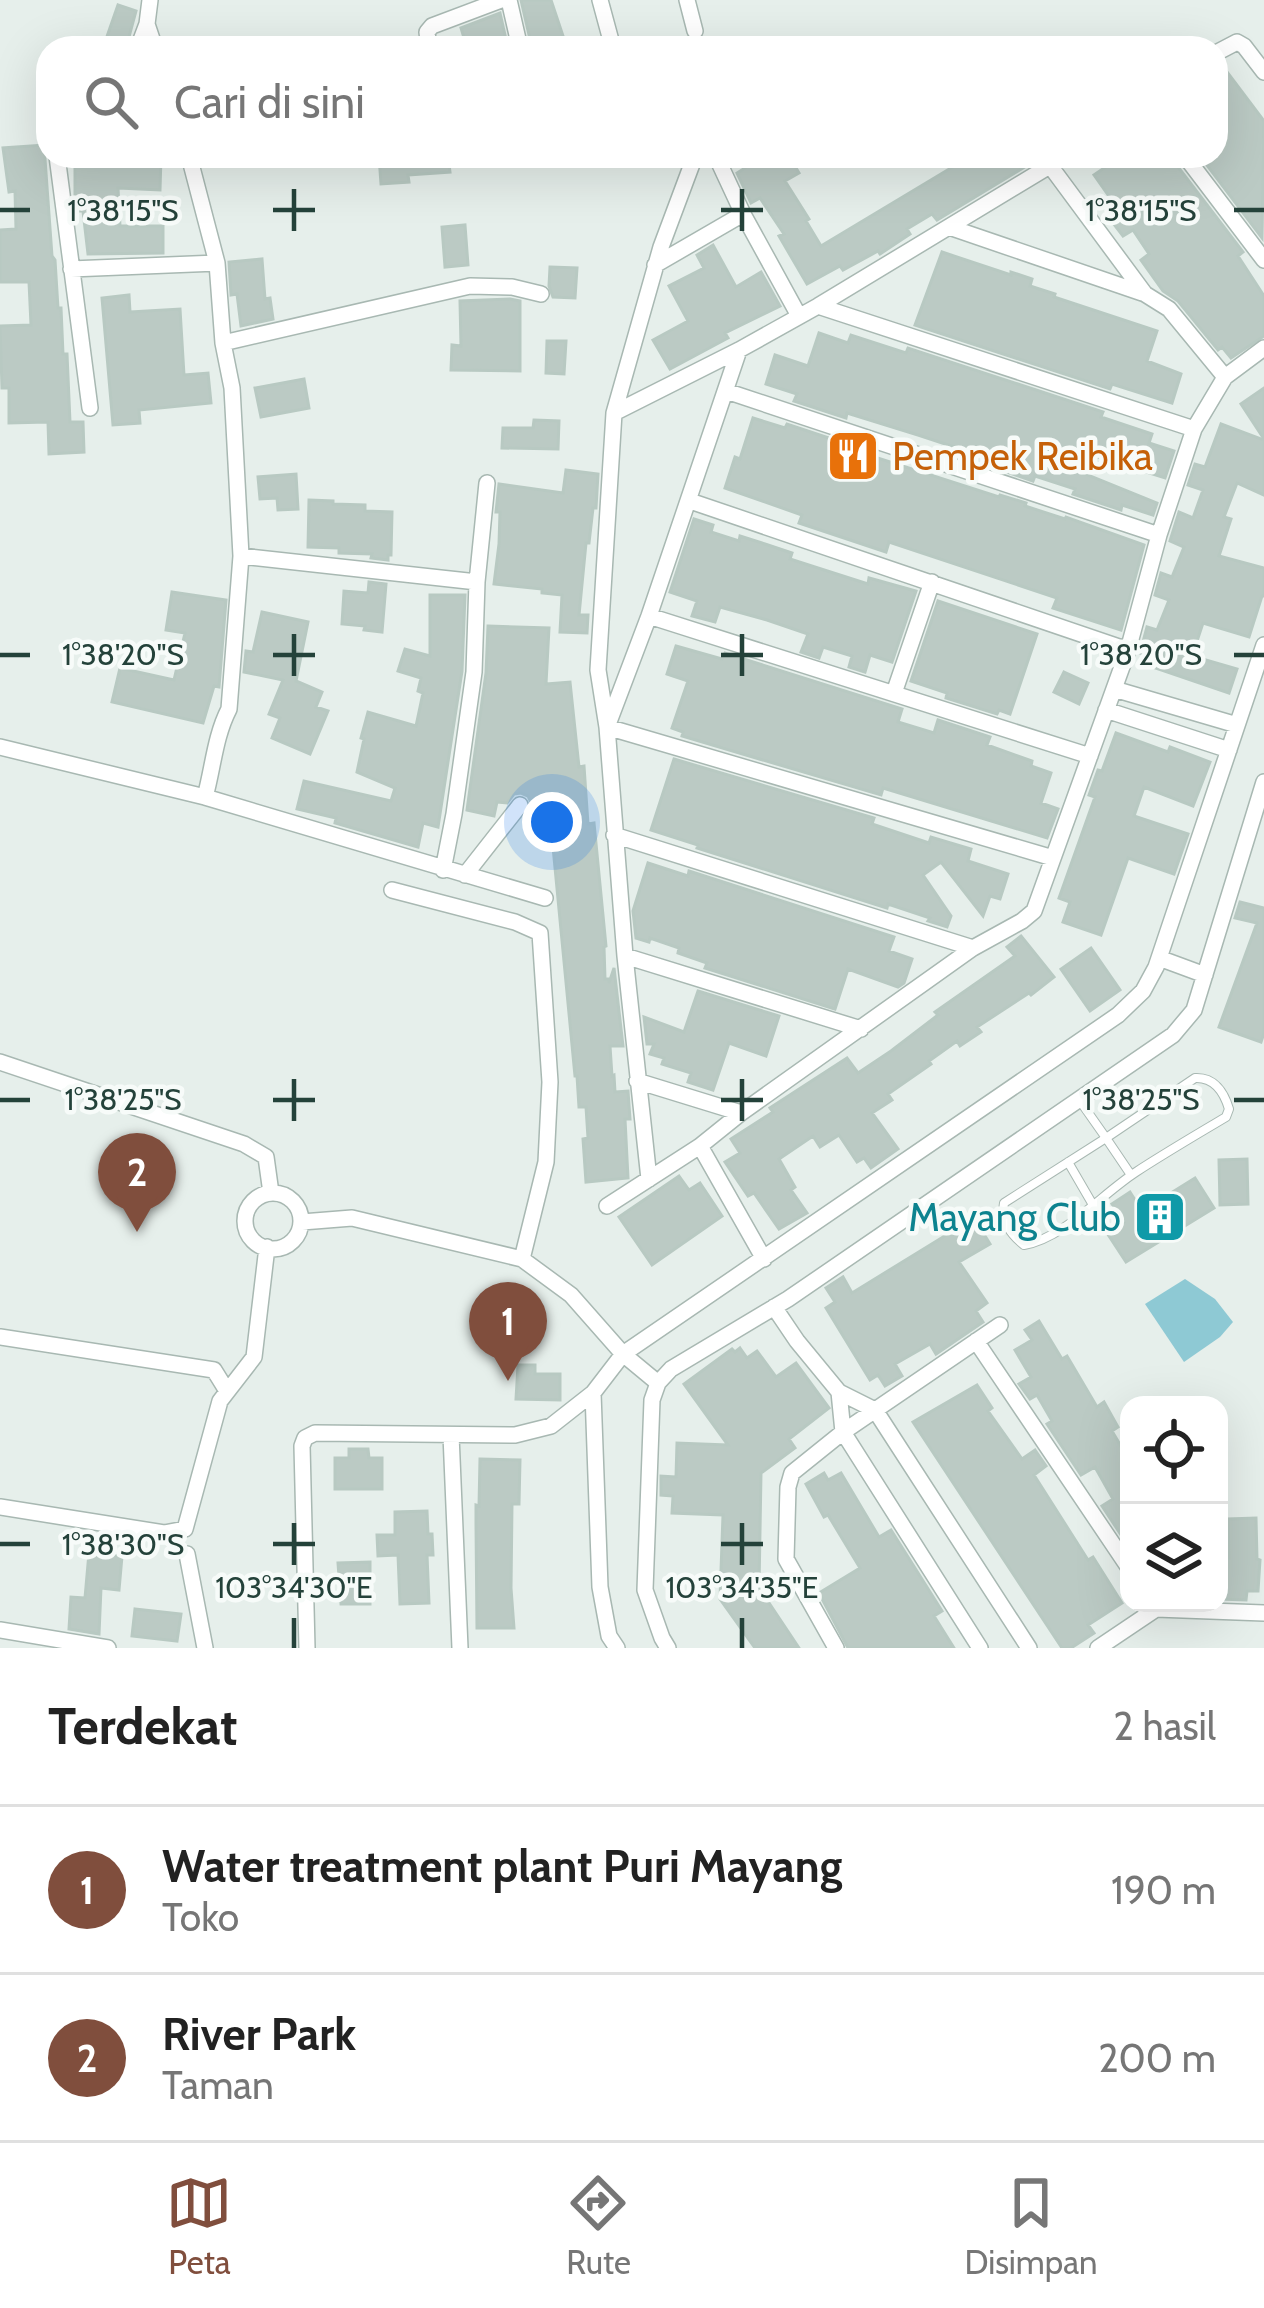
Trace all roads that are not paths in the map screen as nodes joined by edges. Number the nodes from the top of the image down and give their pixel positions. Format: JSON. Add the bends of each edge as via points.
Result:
{"nodes":[{"id":1,"x":150,"y":0,"type":"edge"},
{"id":2,"x":505,"y":0,"type":"edge"},
{"id":3,"x":600,"y":0,"type":"edge"},
{"id":4,"x":687,"y":0,"type":"edge"},
{"id":5,"x":147,"y":25,"type":"junction"},
{"id":6,"x":695,"y":31,"type":"dead end"},
{"id":7,"x":143,"y":36,"type":"edge"},
{"id":8,"x":151,"y":36,"type":"edge"},
{"id":9,"x":428,"y":36,"type":"edge"},
{"id":10,"x":516,"y":36,"type":"edge"},
{"id":11,"x":610,"y":36,"type":"edge"},
{"id":12,"x":1228,"y":47,"type":"edge"},
{"id":13,"x":1264,"y":72,"type":"edge"},
{"id":14,"x":58,"y":168,"type":"edge"},
{"id":15,"x":192,"y":168,"type":"edge"},
{"id":16,"x":690,"y":168,"type":"edge"},
{"id":17,"x":722,"y":168,"type":"edge"},
{"id":18,"x":1049,"y":168,"type":"edge"},
{"id":19,"x":1052,"y":168,"type":"edge"},
{"id":20,"x":1194,"y":168,"type":"edge"},
{"id":21,"x":743,"y":214,"type":"junction"},
{"id":22,"x":949,"y":227,"type":"junction"},
{"id":23,"x":1264,"y":260,"type":"edge"},
{"id":24,"x":217,"y":263,"type":"junction"},
{"id":25,"x":656,"y":265,"type":"junction"},
{"id":26,"x":71,"y":269,"type":"junction"},
{"id":27,"x":541,"y":294,"type":"dead end"},
{"id":28,"x":1144,"y":294,"type":"junction"},
{"id":29,"x":818,"y":306,"type":"junction"},
{"id":30,"x":800,"y":316,"type":"junction"},
{"id":31,"x":223,"y":344,"type":"junction"},
{"id":32,"x":1264,"y":348,"type":"edge"},
{"id":33,"x":739,"y":350,"type":"junction"},
{"id":34,"x":1225,"y":377,"type":"junction"},
{"id":35,"x":726,"y":391,"type":"junction"},
{"id":36,"x":90,"y":408,"type":"dead end"},
{"id":37,"x":614,"y":412,"type":"junction"},
{"id":38,"x":1193,"y":429,"type":"junction"},
{"id":39,"x":487,"y":483,"type":"dead end"},
{"id":40,"x":689,"y":501,"type":"junction"},
{"id":41,"x":1159,"y":535,"type":"junction"},
{"id":42,"x":241,"y":556,"type":"junction"},
{"id":43,"x":477,"y":582,"type":"junction"},
{"id":44,"x":932,"y":582,"type":"junction"},
{"id":45,"x":649,"y":616,"type":"junction"},
{"id":46,"x":1264,"y":645,"type":"edge"},
{"id":47,"x":1128,"y":650,"type":"junction"},
{"id":48,"x":1114,"y":689,"type":"junction"},
{"id":49,"x":894,"y":693,"type":"junction"},
{"id":50,"x":1106,"y":710,"type":"junction"},
{"id":51,"x":1237,"y":725,"type":"junction"},
{"id":52,"x":607,"y":727,"type":"junction"},
{"id":53,"x":0,"y":747,"type":"edge"},
{"id":54,"x":1229,"y":750,"type":"junction"},
{"id":55,"x":1090,"y":755,"type":"junction"},
{"id":56,"x":1264,"y":782,"type":"edge"},
{"id":57,"x":205,"y":797,"type":"junction"},
{"id":58,"x":520,"y":805,"type":"dead end"},
{"id":59,"x":614,"y":835,"type":"junction"},
{"id":60,"x":1053,"y":858,"type":"junction"},
{"id":61,"x":443,"y":869,"type":"junction"},
{"id":62,"x":465,"y":875,"type":"junction"},
{"id":63,"x":392,"y":890,"type":"dead end"},
{"id":64,"x":544,"y":898,"type":"dead end"},
{"id":65,"x":974,"y":948,"type":"junction"},
{"id":66,"x":625,"y":956,"type":"junction"},
{"id":67,"x":1159,"y":958,"type":"junction"},
{"id":68,"x":1205,"y":975,"type":"junction"},
{"id":69,"x":861,"y":1029,"type":"junction"},
{"id":70,"x":0,"y":1062,"type":"edge"},
{"id":71,"x":637,"y":1081,"type":"junction"},
{"id":72,"x":1080,"y":1101,"type":"junction"},
{"id":73,"x":741,"y":1113,"type":"junction"},
{"id":74,"x":1106,"y":1138,"type":"junction"},
{"id":75,"x":700,"y":1146,"type":"junction"},
{"id":76,"x":1068,"y":1162,"type":"junction"},
{"id":77,"x":1131,"y":1175,"type":"junction"},
{"id":78,"x":649,"y":1179,"type":"junction"},
{"id":79,"x":271,"y":1193,"type":"junction"},
{"id":80,"x":1093,"y":1205,"type":"junction"},
{"id":81,"x":607,"y":1206,"type":"dead end"},
{"id":82,"x":302,"y":1222,"type":"junction"},
{"id":83,"x":267,"y":1247,"type":"junction"},
{"id":84,"x":764,"y":1258,"type":"junction"},
{"id":85,"x":522,"y":1259,"type":"junction"},
{"id":86,"x":774,"y":1307,"type":"junction"},
{"id":87,"x":1000,"y":1325,"type":"dead end"},
{"id":88,"x":0,"y":1337,"type":"edge"},
{"id":89,"x":976,"y":1341,"type":"junction"},
{"id":90,"x":623,"y":1354,"type":"junction"},
{"id":91,"x":658,"y":1384,"type":"junction"},
{"id":92,"x":227,"y":1391,"type":"junction"},
{"id":93,"x":839,"y":1393,"type":"junction"},
{"id":94,"x":593,"y":1394,"type":"junction"},
{"id":95,"x":875,"y":1410,"type":"junction"},
{"id":96,"x":843,"y":1432,"type":"junction"},
{"id":97,"x":451,"y":1435,"type":"junction"},
{"id":98,"x":0,"y":1507,"type":"edge"},
{"id":99,"x":187,"y":1554,"type":"dead end"},
{"id":100,"x":1120,"y":1555,"type":"edge"},
{"id":101,"x":1228,"y":1611,"type":"edge"},
{"id":102,"x":1146,"y":1612,"type":"edge"},
{"id":103,"x":1264,"y":1613,"type":"edge"},
{"id":104,"x":0,"y":1630,"type":"edge"},
{"id":105,"x":108,"y":1648,"type":"edge"},
{"id":106,"x":206,"y":1648,"type":"edge"},
{"id":107,"x":307,"y":1648,"type":"edge"},
{"id":108,"x":460,"y":1648,"type":"edge"},
{"id":109,"x":617,"y":1648,"type":"edge"},
{"id":110,"x":668,"y":1648,"type":"edge"},
{"id":111,"x":836,"y":1648,"type":"edge"},
{"id":112,"x":980,"y":1648,"type":"edge"},
{"id":113,"x":1029,"y":1648,"type":"edge"},
{"id":114,"x":1098,"y":1648,"type":"edge"}],
"edges":[{"from":1,"to":5,"type":"street"},
{"from":2,"to":9,"type":"street","via":[[432,26]]},
{"from":2,"to":10,"type":"street"},
{"from":3,"to":11,"type":"street"},
{"from":4,"to":6,"type":"street"},
{"from":5,"to":7,"type":"street"},
{"from":5,"to":8,"type":"street"},
{"from":12,"to":13,"type":"street","via":[[1244,46]]},
{"from":14,"to":26,"type":"street"},
{"from":15,"to":24,"type":"street"},
{"from":16,"to":25,"type":"street"},
{"from":17,"to":21,"type":"street"},
{"from":18,"to":22,"type":"street"},
{"from":19,"to":28,"type":"street"},
{"from":20,"to":23,"type":"street"},
{"from":21,"to":25,"type":"street"},
{"from":21,"to":30,"type":"street"},
{"from":22,"to":28,"type":"street"},
{"from":22,"to":29,"type":"street"},
{"from":24,"to":26,"type":"street"},
{"from":24,"to":31,"type":"street"},
{"from":25,"to":37,"type":"street"},
{"from":26,"to":36,"type":"street"},
{"from":27,"to":31,"type":"street","via":[[470,286]]},
{"from":28,"to":34,"type":"street","via":[[1169,310]]},
{"from":29,"to":30,"type":"street"},
{"from":29,"to":38,"type":"street"},
{"from":30,"to":33,"type":"street"},
{"from":31,"to":42,"type":"street"},
{"from":32,"to":34,"type":"street"},
{"from":33,"to":35,"type":"street"},
{"from":33,"to":37,"type":"street"},
{"from":34,"to":38,"type":"street"},
{"from":35,"to":40,"type":"street"},
{"from":35,"to":41,"type":"street"},
{"from":37,"to":52,"type":"street","via":[[598,670]]},
{"from":38,"to":41,"type":"street"},
{"from":39,"to":43,"type":"street"},
{"from":40,"to":44,"type":"street"},
{"from":40,"to":45,"type":"street"},
{"from":41,"to":47,"type":"street"},
{"from":42,"to":43,"type":"street"},
{"from":42,"to":57,"type":"street","via":[[229,709]]},
{"from":43,"to":61,"type":"street","via":[[474,672]]},
{"from":44,"to":47,"type":"street"},
{"from":44,"to":49,"type":"street"},
{"from":45,"to":49,"type":"street"},
{"from":45,"to":52,"type":"street"},
{"from":46,"to":51,"type":"street"},
{"from":47,"to":48,"type":"street"},
{"from":48,"to":50,"type":"street"},
{"from":48,"to":51,"type":"street"},
{"from":49,"to":55,"type":"street"},
{"from":50,"to":54,"type":"street"},
{"from":50,"to":55,"type":"street"},
{"from":51,"to":54,"type":"street"},
{"from":52,"to":59,"type":"street"},
{"from":52,"to":60,"type":"street"},
{"from":53,"to":57,"type":"street"},
{"from":54,"to":67,"type":"street"},
{"from":55,"to":60,"type":"street"},
{"from":56,"to":68,"type":"street"},
{"from":57,"to":61,"type":"street"},
{"from":58,"to":62,"type":"street"},
{"from":59,"to":65,"type":"street"},
{"from":59,"to":66,"type":"street"},
{"from":60,"to":65,"type":"street","via":[[1034,910]]},
{"from":61,"to":62,"type":"street"},
{"from":62,"to":64,"type":"street"},
{"from":63,"to":85,"type":"street","via":[[540,933],[550,1082],[546,1162]]},
{"from":65,"to":69,"type":"street"},
{"from":66,"to":69,"type":"street"},
{"from":66,"to":71,"type":"street"},
{"from":67,"to":68,"type":"street"},
{"from":67,"to":84,"type":"street","via":[[1143,991],[1118,1015]]},
{"from":68,"to":72,"type":"street","via":[[1173,1035]]},
{"from":69,"to":73,"type":"street"},
{"from":70,"to":79,"type":"street","via":[[244,1144],[266,1157]]},
{"from":71,"to":73,"type":"street"},
{"from":71,"to":78,"type":"street"},
{"from":72,"to":74,"type":"lane"},
{"from":72,"to":86,"type":"street"},
{"from":73,"to":75,"type":"street"},
{"from":74,"to":76,"type":"lane"},
{"from":74,"to":77,"type":"lane"},
{"from":74,"to":77,"type":"lane","via":[[1189,1081],[1216,1084],[1226,1117]]},
{"from":75,"to":78,"type":"street"},
{"from":75,"to":84,"type":"street"},
{"from":76,"to":80,"type":"lane"},
{"from":76,"to":80,"type":"lane","via":[[1004,1203],[1007,1226],[1024,1244],[1038,1242]]},
{"from":77,"to":80,"type":"lane"},
{"from":78,"to":81,"type":"street"},
{"from":79,"to":82,"type":"street","via":[[297,1203]]},
{"from":79,"to":83,"type":"street","via":[[258,1196],[244,1219],[246,1233]]},
{"from":82,"to":83,"type":"street","via":[[288,1246]]},
{"from":82,"to":85,"type":"street","via":[[352,1218]]},
{"from":83,"to":92,"type":"street","via":[[254,1357]]},
{"from":84,"to":90,"type":"street"},
{"from":85,"to":90,"type":"street","via":[[571,1295]]},
{"from":86,"to":91,"type":"street"},
{"from":86,"to":93,"type":"street"},
{"from":87,"to":89,"type":"street"},
{"from":88,"to":92,"type":"street","via":[[214,1370]]},
{"from":89,"to":95,"type":"street"},
{"from":89,"to":100,"type":"street"},
{"from":90,"to":91,"type":"street"},
{"from":90,"to":94,"type":"street"},
{"from":91,"to":110,"type":"street","via":[[645,1590]]},
{"from":92,"to":98,"type":"street","via":[[185,1529],[164,1533]]},
{"from":93,"to":95,"type":"street"},
{"from":93,"to":96,"type":"street"},
{"from":94,"to":97,"type":"street","via":[[542,1430]]},
{"from":94,"to":109,"type":"street","via":[[600,1586]]},
{"from":95,"to":96,"type":"street"},
{"from":95,"to":113,"type":"street"},
{"from":96,"to":111,"type":"street","via":[[792,1473],[784,1551]]},
{"from":96,"to":112,"type":"street"},
{"from":97,"to":107,"type":"street","via":[[305,1438]]},
{"from":97,"to":108,"type":"street"},
{"from":99,"to":106,"type":"street"},
{"from":101,"to":103,"type":"street"},
{"from":102,"to":114,"type":"street"},
{"from":104,"to":105,"type":"street"}]}
